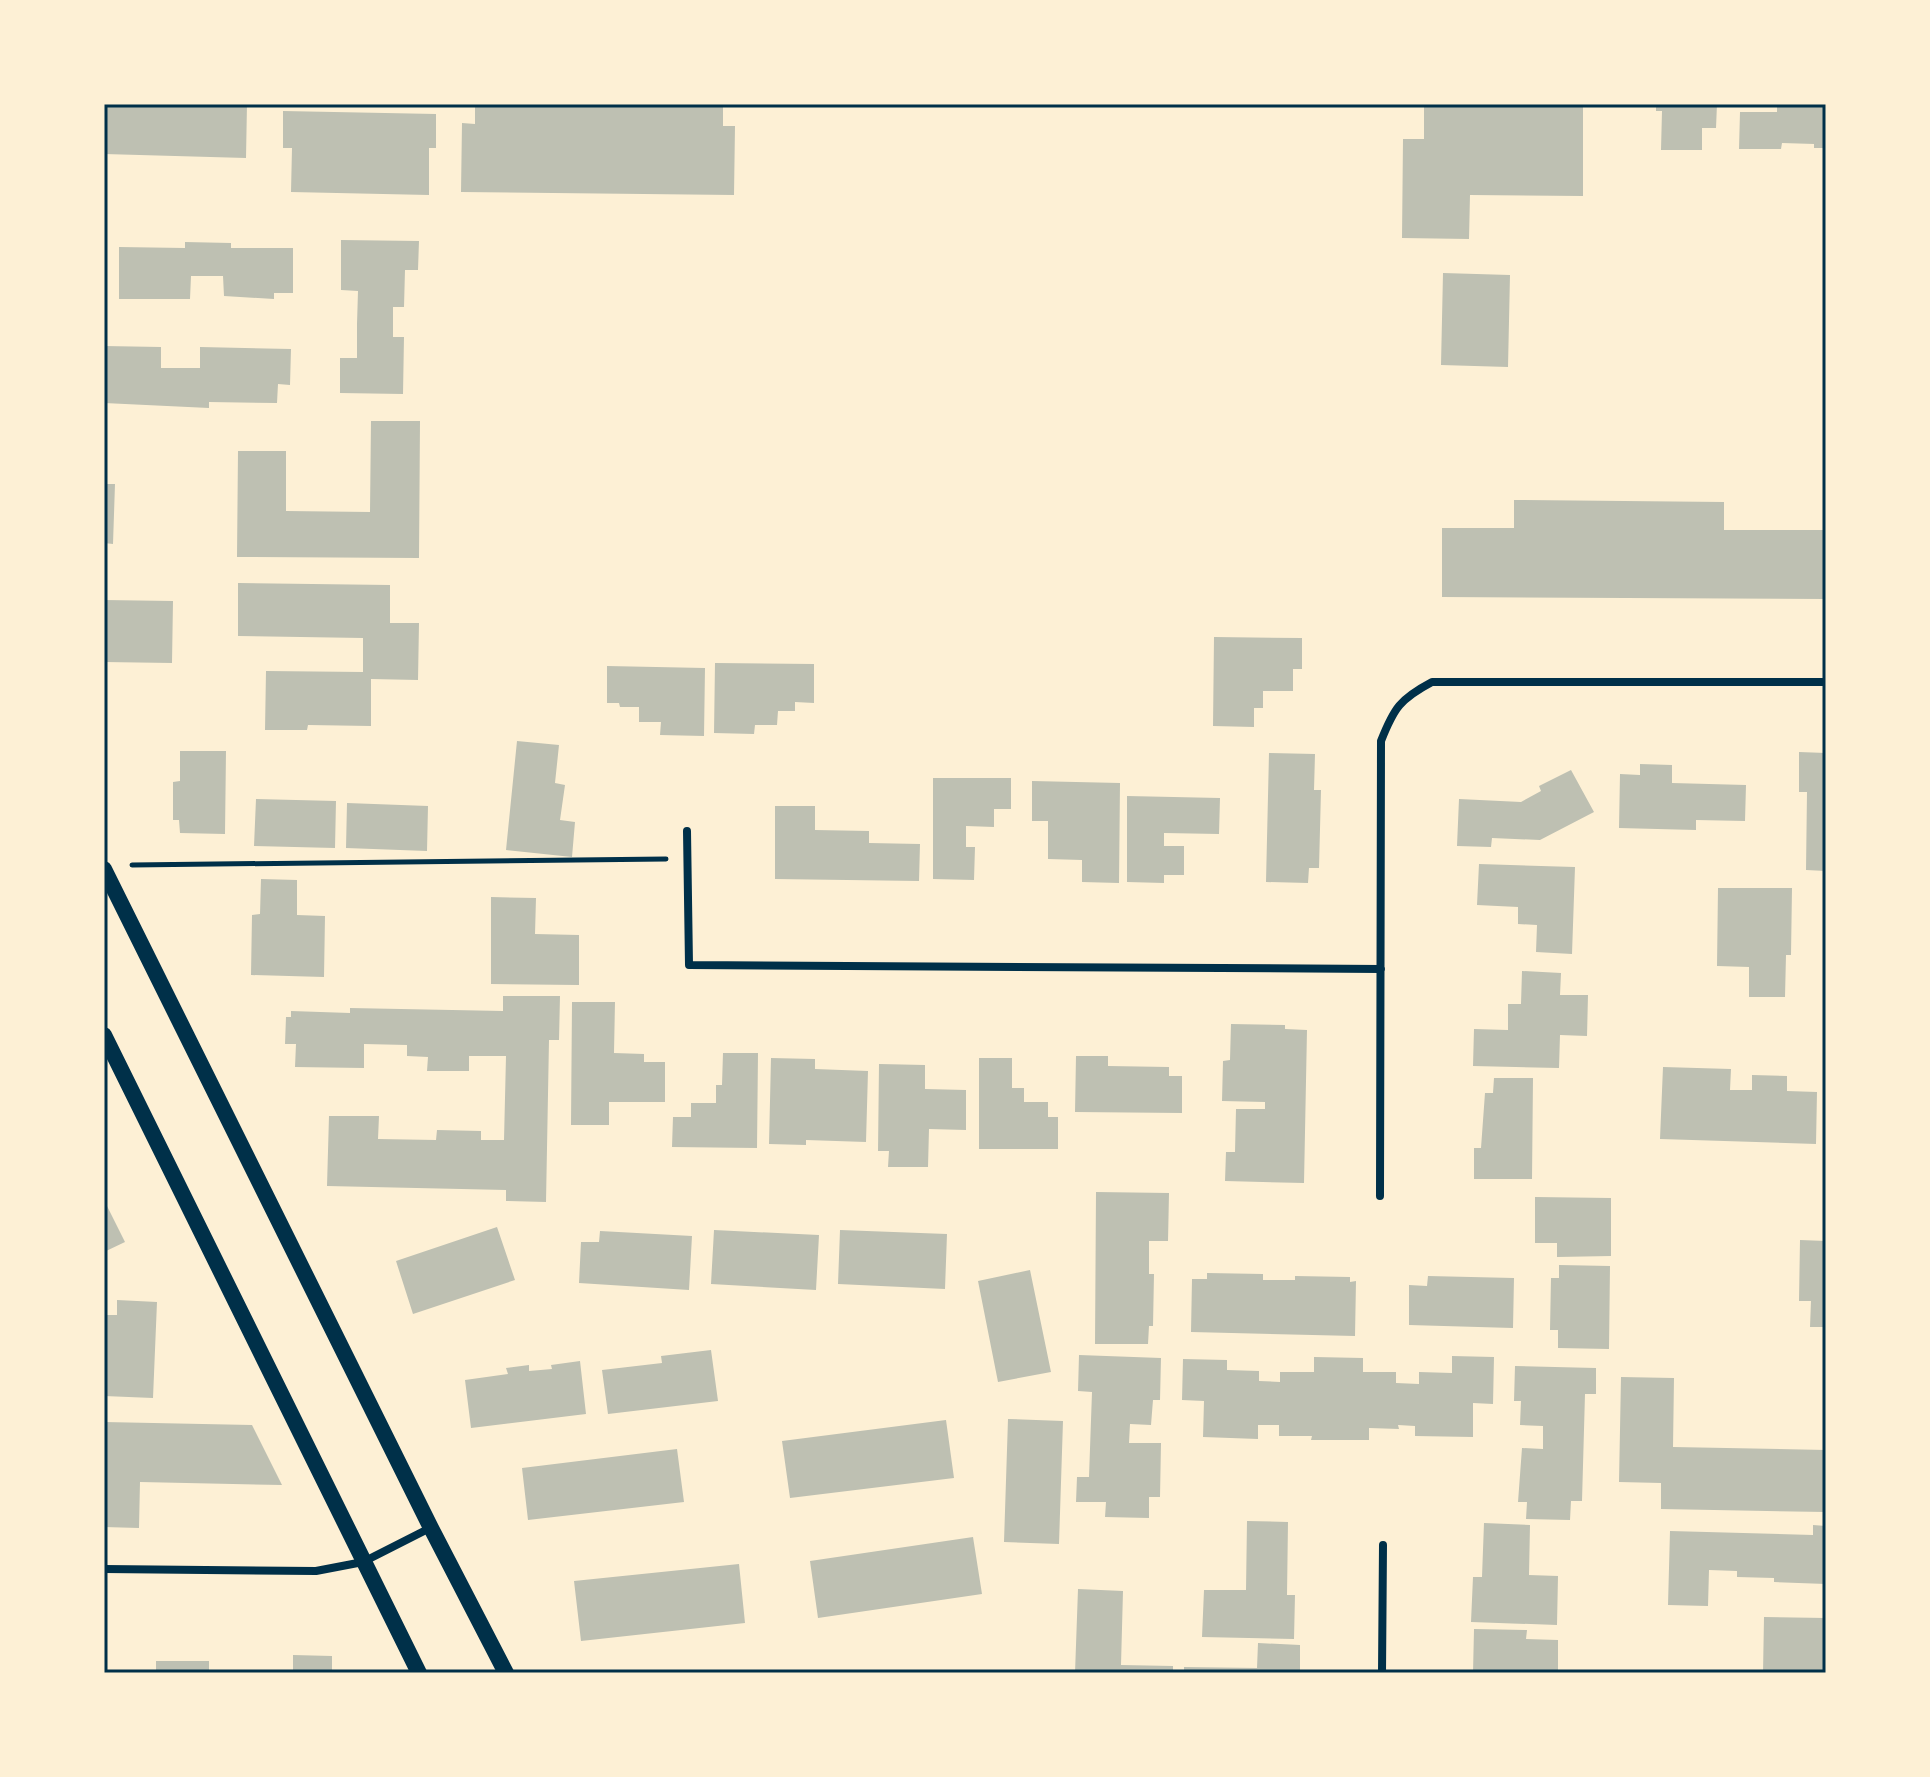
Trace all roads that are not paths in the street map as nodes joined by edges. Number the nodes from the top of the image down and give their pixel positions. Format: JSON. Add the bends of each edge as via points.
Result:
{"nodes":[{"id":1,"x":1826,"y":682,"type":"edge"},
{"id":2,"x":687,"y":831,"type":"dead end"},
{"id":3,"x":111,"y":868,"type":"edge"},
{"id":4,"x":1381,"y":969,"type":"junction"},
{"id":5,"x":104,"y":1035,"type":"edge"},
{"id":6,"x":1380,"y":1196,"type":"dead end"},
{"id":7,"x":431,"y":1528,"type":"junction"},
{"id":8,"x":1383,"y":1545,"type":"dead end"},
{"id":9,"x":363,"y":1562,"type":"junction"},
{"id":10,"x":104,"y":1569,"type":"edge"},
{"id":11,"x":419,"y":1673,"type":"edge"},
{"id":12,"x":506,"y":1673,"type":"edge"},
{"id":13,"x":1382,"y":1673,"type":"edge"}],
"edges":[{"from":1,"to":4,"type":"street","via":[[1432,682],[1408,695],[1391,716],[1381,741]]},
{"from":2,"to":4,"type":"street","via":[[689,965]]},
{"from":3,"to":7,"type":"main road"},
{"from":4,"to":6,"type":"street"},
{"from":5,"to":9,"type":"main road"},
{"from":7,"to":9,"type":"street"},
{"from":7,"to":12,"type":"main road"},
{"from":8,"to":13,"type":"street"},
{"from":9,"to":10,"type":"street","via":[[316,1571]]},
{"from":9,"to":11,"type":"main road"}]}
